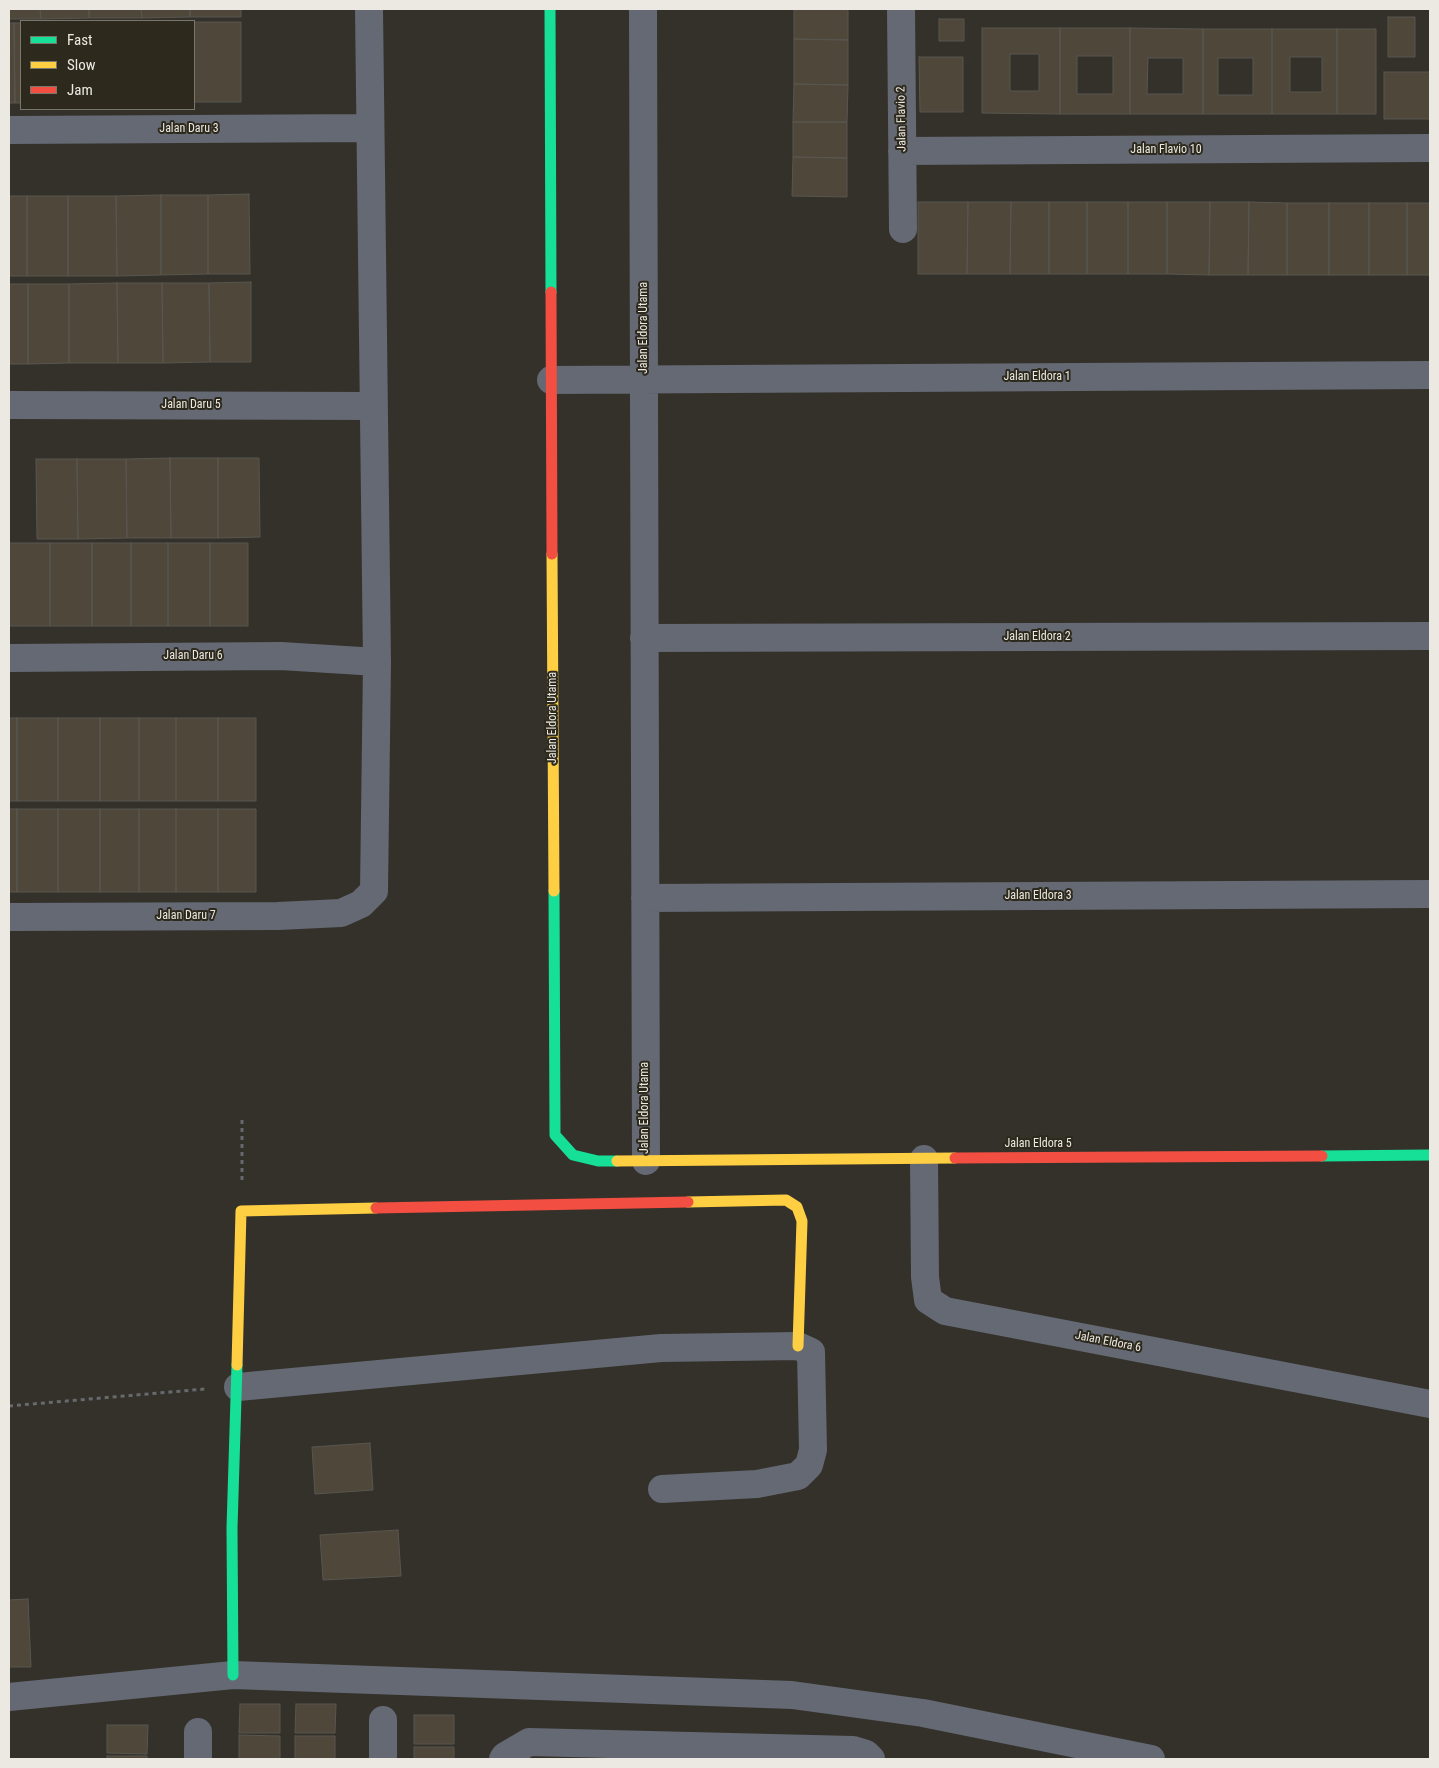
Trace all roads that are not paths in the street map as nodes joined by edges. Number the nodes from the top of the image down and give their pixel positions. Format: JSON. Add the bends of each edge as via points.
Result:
{"nodes":[{"id":1,"x":369,"y":9,"type":"edge"},
{"id":2,"x":550,"y":9,"type":"edge"},
{"id":3,"x":643,"y":9,"type":"edge"},
{"id":4,"x":901,"y":9,"type":"edge"},
{"id":5,"x":370,"y":128,"type":"junction"},
{"id":6,"x":9,"y":130,"type":"edge"},
{"id":7,"x":1430,"y":148,"type":"edge"},
{"id":8,"x":902,"y":152,"type":"junction"},
{"id":9,"x":903,"y":229,"type":"dead end"},
{"id":10,"x":1430,"y":375,"type":"edge"},
{"id":11,"x":551,"y":380,"type":"junction"},
{"id":12,"x":644,"y":380,"type":"junction"},
{"id":13,"x":9,"y":405,"type":"edge"},
{"id":14,"x":372,"y":406,"type":"junction"},
{"id":15,"x":1430,"y":636,"type":"edge"},
{"id":16,"x":644,"y":638,"type":"junction"},
{"id":17,"x":9,"y":658,"type":"edge"},
{"id":18,"x":377,"y":662,"type":"junction"},
{"id":19,"x":1430,"y":894,"type":"edge"},
{"id":20,"x":645,"y":898,"type":"junction"},
{"id":21,"x":9,"y":917,"type":"edge"},
{"id":22,"x":1430,"y":1155,"type":"edge"},
{"id":23,"x":924,"y":1159,"type":"junction"},
{"id":24,"x":646,"y":1161,"type":"junction"},
{"id":25,"x":798,"y":1346,"type":"junction"},
{"id":26,"x":238,"y":1386,"type":"junction"},
{"id":27,"x":1430,"y":1404,"type":"edge"},
{"id":28,"x":662,"y":1488,"type":"dead end"},
{"id":29,"x":233,"y":1675,"type":"junction"},
{"id":30,"x":9,"y":1697,"type":"edge"},
{"id":31,"x":383,"y":1720,"type":"dead end"},
{"id":32,"x":198,"y":1732,"type":"dead end"},
{"id":33,"x":198,"y":1759,"type":"edge"},
{"id":34,"x":383,"y":1759,"type":"edge"},
{"id":35,"x":503,"y":1759,"type":"edge"},
{"id":36,"x":871,"y":1759,"type":"edge"},
{"id":37,"x":1151,"y":1759,"type":"edge"}],
"edges":[{"from":1,"to":5,"type":"street"},
{"from":2,"to":11,"type":"street","name":"Jalan Eldora Utama"},
{"from":3,"to":12,"type":"street","name":"Jalan Eldora Utama"},
{"from":4,"to":8,"type":"street","name":"Jalan Flavio 2"},
{"from":5,"to":6,"type":"street","name":"Jalan Daru 3"},
{"from":5,"to":14,"type":"street"},
{"from":7,"to":8,"type":"street","name":"Jalan Flavio 10"},
{"from":8,"to":9,"type":"street","name":"Jalan Flavio 2"},
{"from":10,"to":12,"type":"street","name":"Jalan Eldora 1"},
{"from":11,"to":12,"type":"street","name":"Jalan Eldora 1"},
{"from":11,"to":24,"type":"street","name":"Jalan Eldora Utama","via":[[555,1135],[573,1155],[598,1161]]},
{"from":12,"to":16,"type":"street","name":"Jalan Eldora Utama"},
{"from":13,"to":14,"type":"street","name":"Jalan Daru 5"},
{"from":14,"to":18,"type":"street"},
{"from":15,"to":16,"type":"street","name":"Jalan Eldora 2"},
{"from":16,"to":20,"type":"street","name":"Jalan Eldora Utama"},
{"from":17,"to":18,"type":"street","name":"Jalan Daru 6","via":[[281,656]]},
{"from":18,"to":21,"type":"street","name":"Jalan Daru 7","via":[[374,891],[361,904],[341,913],[278,916]]},
{"from":19,"to":20,"type":"street","name":"Jalan Eldora 3"},
{"from":20,"to":24,"type":"street","name":"Jalan Eldora Utama"},
{"from":22,"to":23,"type":"street","name":"Jalan Eldora 5"},
{"from":23,"to":24,"type":"street","name":"Jalan Eldora 5"},
{"from":23,"to":27,"type":"street","name":"Jalan Eldora 6","via":[[928,1300],[945,1312]]},
{"from":25,"to":26,"type":"street","via":[[661,1348]]},
{"from":25,"to":26,"type":"street","via":[[802,1221],[797,1207],[786,1200],[242,1211]]},
{"from":25,"to":28,"type":"street","via":[[811,1352],[813,1450],[809,1465],[798,1476],[756,1484]]},
{"from":26,"to":29,"type":"street","via":[[232,1528]]},
{"from":29,"to":30,"type":"street"},
{"from":29,"to":37,"type":"street","via":[[792,1695],[923,1713]]},
{"from":31,"to":34,"type":"street"},
{"from":32,"to":33,"type":"street"},
{"from":35,"to":36,"type":"street","via":[[528,1742],[853,1750]]}]}
